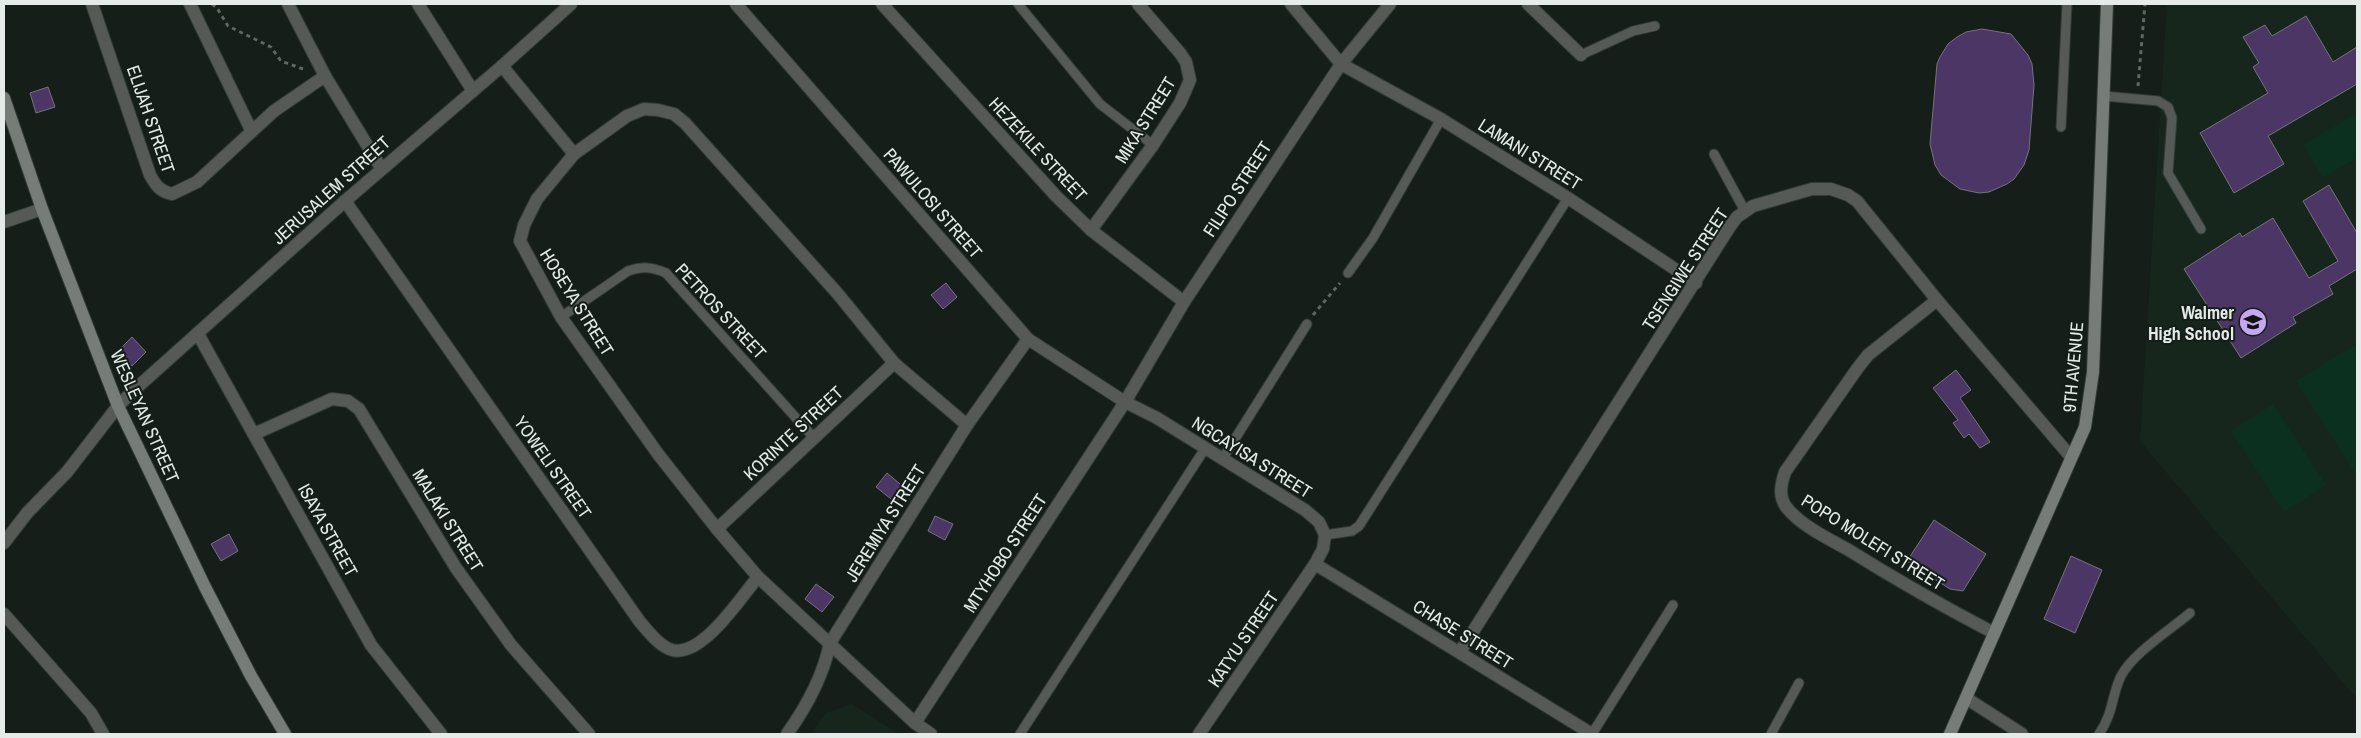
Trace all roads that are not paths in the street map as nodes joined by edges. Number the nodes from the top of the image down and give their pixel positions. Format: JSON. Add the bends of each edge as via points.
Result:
{"nodes":[{"id":1,"x":92,"y":4,"type":"edge"},
{"id":2,"x":190,"y":4,"type":"edge"},
{"id":3,"x":288,"y":4,"type":"edge"},
{"id":4,"x":418,"y":4,"type":"edge"},
{"id":5,"x":571,"y":4,"type":"edge"},
{"id":6,"x":736,"y":4,"type":"edge"},
{"id":7,"x":882,"y":4,"type":"edge"},
{"id":8,"x":1018,"y":4,"type":"edge"},
{"id":9,"x":1138,"y":4,"type":"edge"},
{"id":10,"x":1291,"y":4,"type":"edge"},
{"id":11,"x":1390,"y":4,"type":"edge"},
{"id":12,"x":2067,"y":4,"type":"edge"},
{"id":13,"x":2107,"y":4,"type":"edge"},
{"id":14,"x":1534,"y":6,"type":"edge"},
{"id":15,"x":1655,"y":26,"type":"dead end"},
{"id":16,"x":1581,"y":55,"type":"joint"},
{"id":17,"x":1341,"y":64,"type":"junction"},
{"id":18,"x":502,"y":66,"type":"junction"},
{"id":19,"x":325,"y":76,"type":"junction"},
{"id":20,"x":473,"y":91,"type":"junction"},
{"id":21,"x":2104,"y":96,"type":"junction"},
{"id":22,"x":4,"y":98,"type":"edge"},
{"id":23,"x":1441,"y":119,"type":"junction"},
{"id":24,"x":2061,"y":127,"type":"dead end"},
{"id":25,"x":252,"y":130,"type":"junction"},
{"id":26,"x":1153,"y":146,"type":"junction"},
{"id":27,"x":574,"y":154,"type":"junction"},
{"id":28,"x":1714,"y":154,"type":"dead end"},
{"id":29,"x":381,"y":168,"type":"junction"},
{"id":30,"x":1568,"y":198,"type":"junction"},
{"id":31,"x":345,"y":201,"type":"junction"},
{"id":32,"x":42,"y":209,"type":"junction"},
{"id":33,"x":1745,"y":211,"type":"junction"},
{"id":34,"x":4,"y":222,"type":"edge"},
{"id":35,"x":2201,"y":229,"type":"dead end"},
{"id":36,"x":1092,"y":230,"type":"junction"},
{"id":37,"x":1348,"y":273,"type":"road end"},
{"id":38,"x":1696,"y":283,"type":"junction"},
{"id":39,"x":1937,"y":300,"type":"junction"},
{"id":40,"x":1184,"y":302,"type":"junction"},
{"id":41,"x":561,"y":317,"type":"junction"},
{"id":42,"x":1307,"y":324,"type":"road end"},
{"id":43,"x":198,"y":334,"type":"junction"},
{"id":44,"x":1028,"y":339,"type":"junction"},
{"id":45,"x":894,"y":363,"type":"junction"},
{"id":46,"x":1124,"y":402,"type":"junction"},
{"id":47,"x":118,"y":406,"type":"junction"},
{"id":48,"x":967,"y":425,"type":"junction"},
{"id":49,"x":254,"y":434,"type":"junction"},
{"id":50,"x":814,"y":438,"type":"junction"},
{"id":51,"x":1206,"y":447,"type":"junction"},
{"id":52,"x":2071,"y":457,"type":"junction"},
{"id":53,"x":1223,"y":458,"type":"junction"},
{"id":54,"x":717,"y":529,"type":"junction"},
{"id":55,"x":1325,"y":535,"type":"junction"},
{"id":56,"x":4,"y":543,"type":"edge"},
{"id":57,"x":1315,"y":564,"type":"junction"},
{"id":58,"x":758,"y":577,"type":"junction"},
{"id":59,"x":1674,"y":605,"type":"dead end"},
{"id":60,"x":2190,"y":613,"type":"dead end"},
{"id":61,"x":4,"y":614,"type":"edge"},
{"id":62,"x":1994,"y":634,"type":"junction"},
{"id":63,"x":830,"y":643,"type":"junction"},
{"id":64,"x":1460,"y":652,"type":"junction"},
{"id":65,"x":1799,"y":683,"type":"dead end"},
{"id":66,"x":1966,"y":698,"type":"junction"},
{"id":67,"x":915,"y":723,"type":"junction"},
{"id":68,"x":103,"y":734,"type":"edge"},
{"id":69,"x":285,"y":734,"type":"edge"},
{"id":70,"x":441,"y":734,"type":"edge"},
{"id":71,"x":589,"y":734,"type":"edge"},
{"id":72,"x":787,"y":734,"type":"edge"},
{"id":73,"x":931,"y":734,"type":"edge"},
{"id":74,"x":1020,"y":734,"type":"edge"},
{"id":75,"x":1199,"y":734,"type":"edge"},
{"id":76,"x":1592,"y":734,"type":"edge"},
{"id":77,"x":1771,"y":734,"type":"edge"},
{"id":78,"x":1950,"y":734,"type":"edge"},
{"id":79,"x":2022,"y":734,"type":"edge"},
{"id":80,"x":2099,"y":734,"type":"edge"}],
"edges":[{"from":1,"to":25,"type":"street","name":"ELIJAH STREET","via":[[156,186],[172,194],[191,186]]},
{"from":2,"to":25,"type":"street"},
{"from":3,"to":19,"type":"street"},
{"from":4,"to":20,"type":"street"},
{"from":5,"to":18,"type":"street","name":"JERUSALEM STREET"},
{"from":6,"to":44,"type":"street","name":"PAWULOSI STREET"},
{"from":7,"to":36,"type":"street","name":"HEZEKILE STREET","via":[[1026,165]]},
{"from":8,"to":26,"type":"lane","via":[[1100,104]]},
{"from":9,"to":26,"type":"street","name":"MIKA STREET","via":[[1180,53],[1186,62],[1190,80],[1180,104]]},
{"from":10,"to":17,"type":"street"},
{"from":11,"to":17,"type":"street","name":"FILIPO STREET"},
{"from":12,"to":24,"type":"lane"},
{"from":13,"to":21,"type":"street","name":"9TH AVENUE"},
{"from":14,"to":16,"type":"street"},
{"from":15,"to":16,"type":"lane","via":[[1633,31]]},
{"from":17,"to":23,"type":"street","name":"LAMANI STREET"},
{"from":17,"to":40,"type":"street","name":"FILIPO STREET"},
{"from":18,"to":20,"type":"street","name":"JERUSALEM STREET"},
{"from":18,"to":27,"type":"street"},
{"from":19,"to":25,"type":"street","name":"ELIJAH STREET","via":[[301,90]]},
{"from":19,"to":29,"type":"street"},
{"from":20,"to":29,"type":"street","name":"JERUSALEM STREET"},
{"from":21,"to":35,"type":"lane","via":[[2158,101],[2168,108],[2172,118],[2168,173]]},
{"from":21,"to":52,"type":"street","name":"9TH AVENUE","via":[[2093,372],[2085,427]]},
{"from":22,"to":32,"type":"street","name":"WESLEYAN STREET"},
{"from":23,"to":30,"type":"street","name":"LAMANI STREET"},
{"from":23,"to":37,"type":"lane"},
{"from":26,"to":36,"type":"street","name":"MIKA STREET"},
{"from":27,"to":41,"type":"street","name":"HOSEYA STREET","via":[[537,199],[520,241]]},
{"from":27,"to":45,"type":"street","name":"HOSEYA STREET","via":[[627,116],[644,108],[674,114],[685,122],[838,294]]},
{"from":28,"to":33,"type":"lane"},
{"from":29,"to":31,"type":"street","name":"JERUSALEM STREET"},
{"from":30,"to":38,"type":"street","name":"LAMANI STREET"},
{"from":30,"to":55,"type":"lane","via":[[1359,526],[1352,531]]},
{"from":31,"to":43,"type":"street","name":"JERUSALEM STREET"},
{"from":31,"to":58,"type":"street","name":"YOWELI STREET","via":[[640,622],[658,641],[682,651],[708,637]]},
{"from":32,"to":34,"type":"street"},
{"from":32,"to":47,"type":"street","name":"WESLEYAN STREET"},
{"from":33,"to":38,"type":"street","name":"TSENGIWE STREET","via":[[1729,228]]},
{"from":33,"to":39,"type":"street","name":"TSENGIWE STREET","via":[[1812,189],[1831,189],[1848,195],[1857,201]]},
{"from":36,"to":40,"type":"street","name":"HEZEKILE STREET"},
{"from":38,"to":64,"type":"street","name":"TSENGIWE STREET"},
{"from":39,"to":52,"type":"street","name":"TSENGIWE STREET"},
{"from":39,"to":62,"type":"street","name":"POPO MOLEFI STREET","via":[[1868,355],[1785,472],[1780,486],[1786,508],[1811,528]]},
{"from":40,"to":46,"type":"street","name":"FILIPO STREET"},
{"from":41,"to":50,"type":"lane","name":"PETROS STREET","via":[[628,271],[651,266],[666,273]]},
{"from":41,"to":54,"type":"street","name":"HOSEYA STREET","via":[[658,454]]},
{"from":42,"to":53,"type":"lane"},
{"from":43,"to":47,"type":"street","name":"JERUSALEM STREET"},
{"from":43,"to":49,"type":"street","name":"ISAYA STREET"},
{"from":44,"to":46,"type":"street","name":"PAWULOSI STREET"},
{"from":44,"to":48,"type":"street","name":"JEREMIYA STREET"},
{"from":45,"to":48,"type":"street","name":"HOSEYA STREET"},
{"from":45,"to":50,"type":"street","name":"KORINTE STREET"},
{"from":46,"to":51,"type":"street","name":"NGCAYISA STREET"},
{"from":46,"to":67,"type":"street","name":"MTYHOBO STREET"},
{"from":47,"to":56,"type":"street","name":"JERUSALEM STREET","via":[[67,472],[27,513]]},
{"from":47,"to":69,"type":"street","name":"WESLEYAN STREET","via":[[251,676]]},
{"from":48,"to":63,"type":"street","name":"JEREMIYA STREET"},
{"from":49,"to":70,"type":"street","name":"ISAYA STREET","via":[[371,644]]},
{"from":49,"to":71,"type":"street","name":"MALAKI STREET","via":[[332,399],[348,401],[359,409],[456,568],[511,645]]},
{"from":50,"to":54,"type":"street","name":"KORINTE STREET"},
{"from":51,"to":53,"type":"street","name":"NGCAYISA STREET"},
{"from":51,"to":74,"type":"lane"},
{"from":52,"to":62,"type":"street","name":"9TH AVENUE"},
{"from":53,"to":55,"type":"street","name":"NGCAYISA STREET","via":[[1305,510],[1319,522]]},
{"from":54,"to":58,"type":"street","name":"HOSEYA STREET"},
{"from":55,"to":57,"type":"street","via":[[1323,549]]},
{"from":57,"to":64,"type":"street","name":"CHASE STREET"},
{"from":57,"to":75,"type":"street","name":"KATYU STREET"},
{"from":58,"to":63,"type":"street","name":"HOSEYA STREET"},
{"from":59,"to":76,"type":"lane"},
{"from":60,"to":80,"type":"lane","via":[[2127,667],[2107,722]]},
{"from":61,"to":68,"type":"street","via":[[91,713]]},
{"from":62,"to":66,"type":"street","name":"9TH AVENUE"},
{"from":63,"to":67,"type":"street"},
{"from":63,"to":72,"type":"street","name":"JEREMIYA STREET","via":[[825,664],[805,708]]},
{"from":64,"to":76,"type":"street","name":"CHASE STREET"},
{"from":65,"to":77,"type":"lane"},
{"from":66,"to":78,"type":"street","name":"9TH AVENUE"},
{"from":66,"to":79,"type":"street"},
{"from":67,"to":73,"type":"street"}]}
